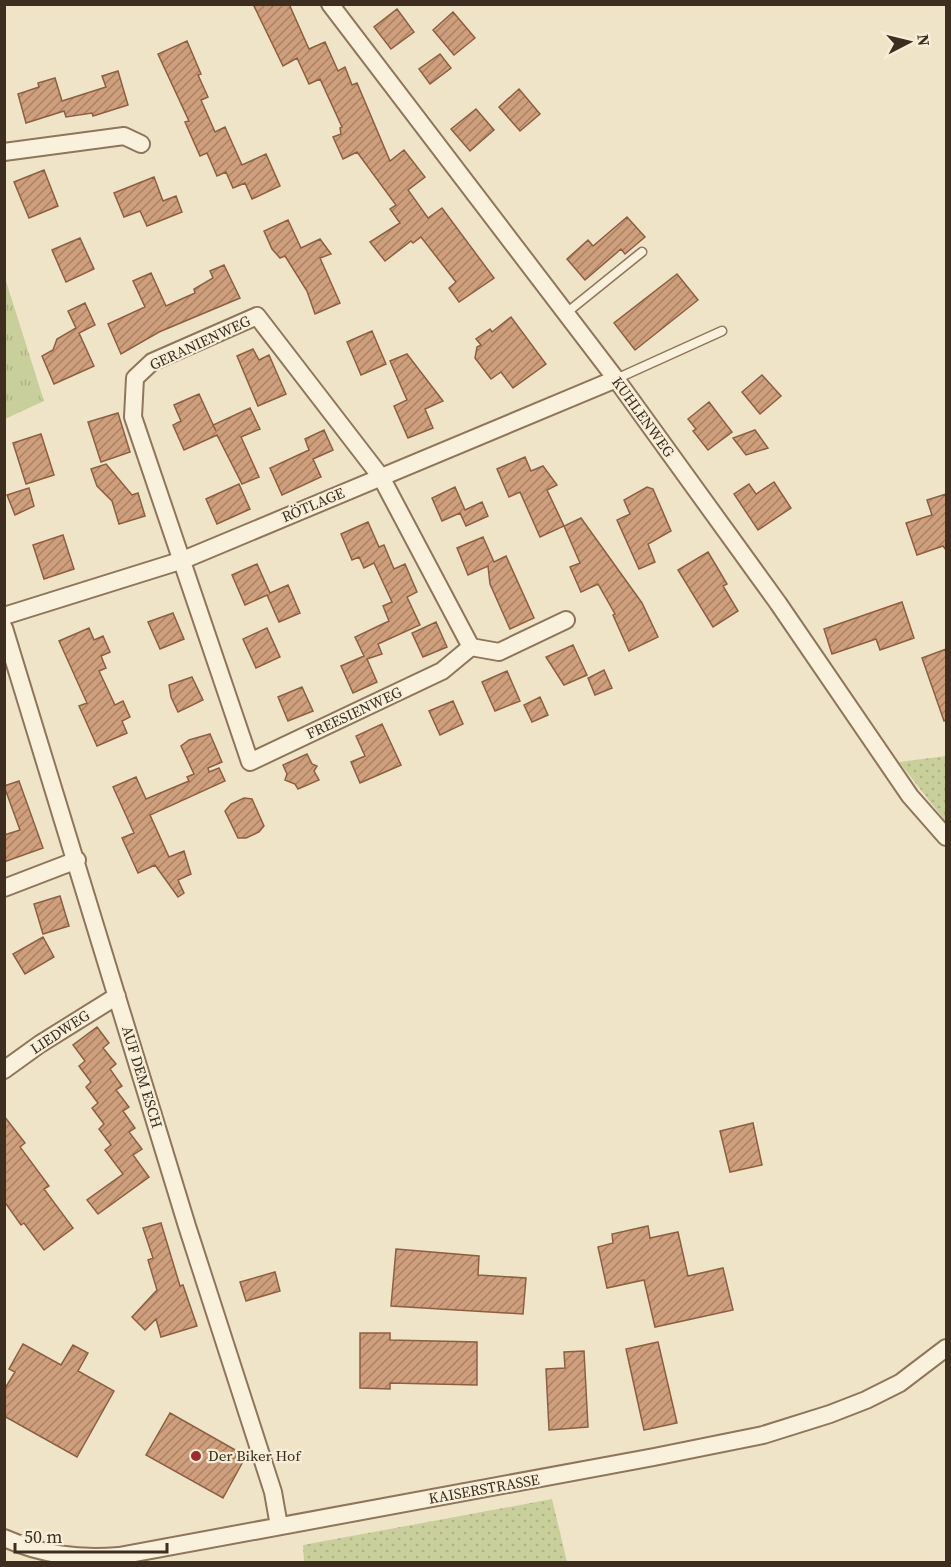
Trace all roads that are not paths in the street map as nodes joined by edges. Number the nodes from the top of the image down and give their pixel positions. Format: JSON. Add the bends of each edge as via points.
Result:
{"nodes":[{"id":1,"x":330,"y":4,"type":"edge"},
{"id":2,"x":141,"y":144,"type":"dead end"},
{"id":3,"x":4,"y":152,"type":"edge"},
{"id":4,"x":642,"y":252,"type":"dead end"},
{"id":5,"x":565,"y":314,"type":"junction"},
{"id":6,"x":722,"y":332,"type":"dead end"},
{"id":7,"x":616,"y":379,"type":"junction"},
{"id":8,"x":381,"y":477,"type":"junction"},
{"id":9,"x":183,"y":560,"type":"junction"},
{"id":10,"x":4,"y":616,"type":"edge"},
{"id":11,"x":566,"y":620,"type":"dead end"},
{"id":12,"x":4,"y":628,"type":"edge"},
{"id":13,"x":471,"y":647,"type":"junction"},
{"id":14,"x":946,"y":837,"type":"edge"},
{"id":15,"x":77,"y":860,"type":"junction"},
{"id":16,"x":4,"y":888,"type":"edge"},
{"id":17,"x":117,"y":996,"type":"junction"},
{"id":18,"x":4,"y":1070,"type":"edge"},
{"id":19,"x":946,"y":1348,"type":"edge"},
{"id":20,"x":279,"y":1526,"type":"junction"},
{"id":21,"x":4,"y":1538,"type":"edge"}],
"edges":[{"from":1,"to":5,"type":"street","name":"KUHLENWEG"},
{"from":2,"to":3,"type":"street","via":[[124,136]]},
{"from":4,"to":5,"type":"lane"},
{"from":5,"to":7,"type":"street","name":"KUHLENWEG"},
{"from":6,"to":7,"type":"lane"},
{"from":7,"to":8,"type":"street","name":"RÖTLAGE"},
{"from":7,"to":14,"type":"street","name":"KUHLENWEG","via":[[778,603],[910,796]]},
{"from":8,"to":9,"type":"street","name":"RÖTLAGE"},
{"from":8,"to":9,"type":"street","name":"GERANIENWEG","via":[[257,316],[152,362],[135,378],[133,417]]},
{"from":8,"to":13,"type":"street"},
{"from":9,"to":10,"type":"street","name":"RÖTLAGE"},
{"from":9,"to":13,"type":"street","name":"FREESIENWEG","via":[[250,762],[442,671]]},
{"from":11,"to":13,"type":"street","via":[[499,652]]},
{"from":12,"to":15,"type":"street","name":"AUF DEM ESCH"},
{"from":15,"to":16,"type":"street"},
{"from":15,"to":17,"type":"street","name":"AUF DEM ESCH"},
{"from":17,"to":18,"type":"street","name":"LIEDWEG"},
{"from":17,"to":20,"type":"street","name":"AUF DEM ESCH","via":[[273,1492]]},
{"from":19,"to":20,"type":"street","name":"KAISERSTRASSE","via":[[900,1383],[866,1400],[763,1435]]},
{"from":20,"to":21,"type":"street","name":"KAISERSTRASSE","via":[[84,1559],[47,1554]]}]}
